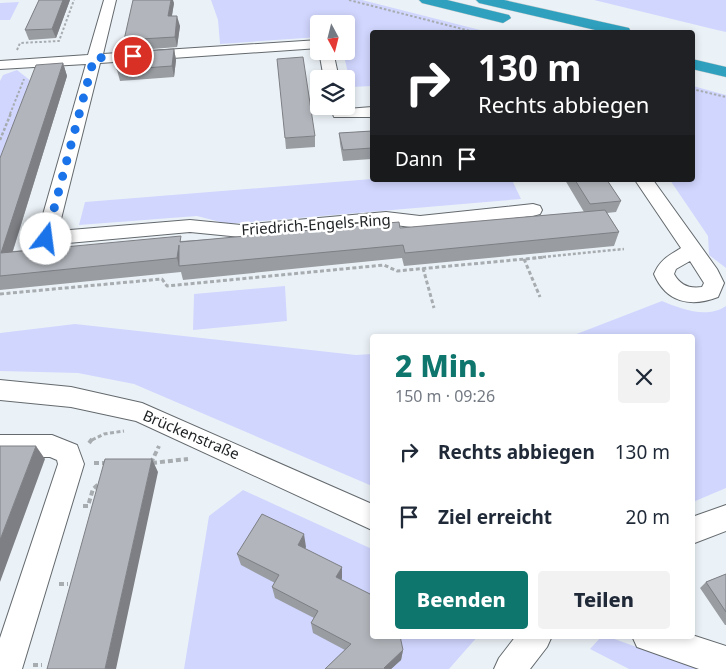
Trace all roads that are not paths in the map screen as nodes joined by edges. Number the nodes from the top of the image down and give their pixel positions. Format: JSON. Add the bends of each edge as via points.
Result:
{"nodes":[{"id":1,"x":110,"y":0,"type":"edge"},
{"id":2,"x":426,"y":0,"type":"edge"},
{"id":3,"x":484,"y":0,"type":"edge"},
{"id":4,"x":554,"y":30,"type":"edge"},
{"id":5,"x":614,"y":30,"type":"edge"},
{"id":6,"x":310,"y":45,"type":"edge"},
{"id":7,"x":695,"y":50,"type":"edge"},
{"id":8,"x":726,"y":56,"type":"edge"},
{"id":9,"x":94,"y":58,"type":"junction"},
{"id":10,"x":0,"y":65,"type":"edge"},
{"id":11,"x":695,"y":65,"type":"edge"},
{"id":12,"x":726,"y":72,"type":"edge"},
{"id":13,"x":370,"y":112,"type":"edge"},
{"id":14,"x":355,"y":113,"type":"edge"},
{"id":15,"x":645,"y":182,"type":"edge"},
{"id":16,"x":533,"y":210,"type":"dead end"},
{"id":17,"x":693,"y":250,"type":"dead end"},
{"id":18,"x":0,"y":390,"type":"edge"},
{"id":19,"x":0,"y":446,"type":"edge"},
{"id":20,"x":370,"y":516,"type":"edge"},
{"id":21,"x":726,"y":518,"type":"edge"},
{"id":22,"x":695,"y":530,"type":"edge"},
{"id":23,"x":534,"y":639,"type":"edge"},
{"id":24,"x":657,"y":639,"type":"edge"},
{"id":25,"x":726,"y":662,"type":"edge"},
{"id":26,"x":6,"y":669,"type":"edge"},
{"id":27,"x":510,"y":669,"type":"edge"}],
"edges":[{"from":1,"to":9,"type":"street","name":"Friedrich-Engels-Ring"},
{"from":2,"to":4,"type":"highway"},
{"from":3,"to":5,"type":"highway"},
{"from":6,"to":9,"type":"street"},
{"from":7,"to":8,"type":"highway"},
{"from":9,"to":10,"type":"street"},
{"from":9,"to":16,"type":"street","name":"Friedrich-Engels-Ring","via":[[46,239],[190,226],[241,231],[386,218],[420,222]]},
{"from":11,"to":12,"type":"highway"},
{"from":13,"to":14,"type":"street"},
{"from":15,"to":17,"type":"street"},
{"from":18,"to":20,"type":"street","name":"Brückenstraße","via":[[72,395],[142,413]]},
{"from":19,"to":26,"type":"street","via":[[52,446],[68,453],[71,464]]},
{"from":21,"to":22,"type":"street"},
{"from":23,"to":27,"type":"street"},
{"from":24,"to":25,"type":"street"}]}
